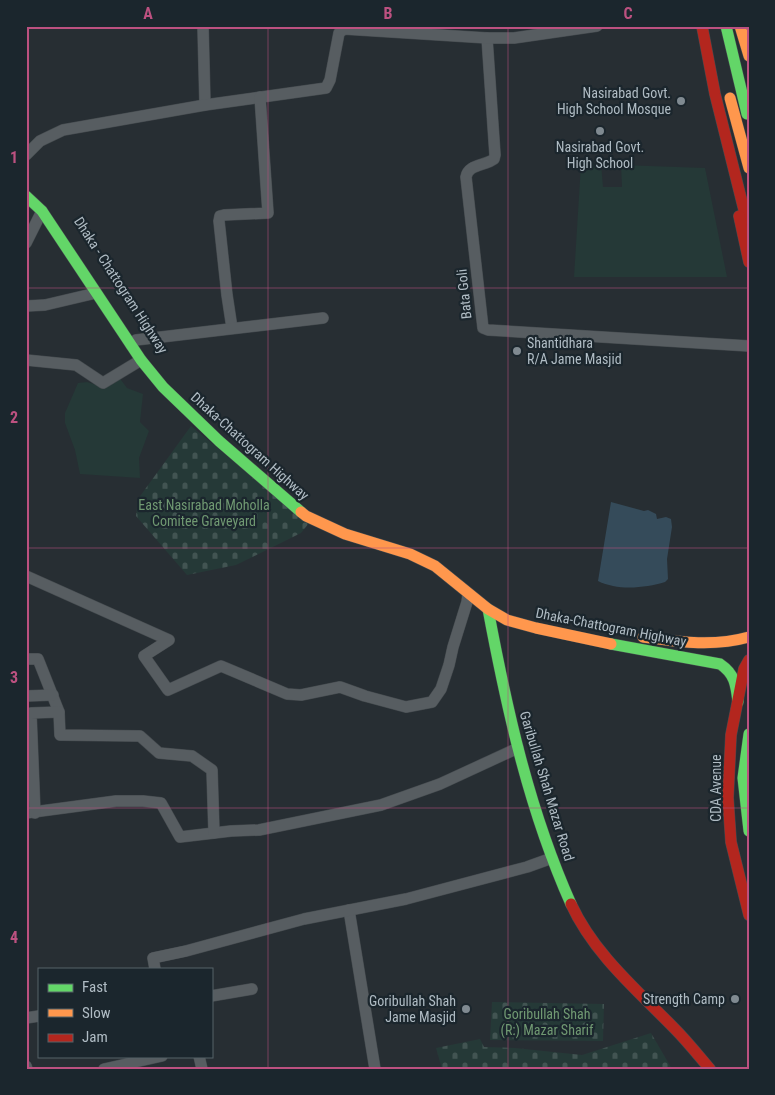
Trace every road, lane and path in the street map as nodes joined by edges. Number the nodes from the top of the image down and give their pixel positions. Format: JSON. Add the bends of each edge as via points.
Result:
{"nodes":[{"id":1,"x":203,"y":26,"type":"edge"},
{"id":2,"x":597,"y":26,"type":"edge"},
{"id":3,"x":696,"y":26,"type":"edge"},
{"id":4,"x":702,"y":26,"type":"edge"},
{"id":5,"x":713,"y":26,"type":"edge"},
{"id":6,"x":726,"y":26,"type":"edge"},
{"id":7,"x":735,"y":26,"type":"edge"},
{"id":8,"x":740,"y":26,"type":"edge"},
{"id":9,"x":560,"y":29,"type":"edge"},
{"id":10,"x":487,"y":38,"type":"junction"},
{"id":11,"x":749,"y":56,"type":"edge"},
{"id":12,"x":722,"y":69,"type":"dead end"},
{"id":13,"x":749,"y":74,"type":"edge"},
{"id":14,"x":727,"y":87,"type":"dead end"},
{"id":15,"x":260,"y":97,"type":"junction"},
{"id":16,"x":205,"y":105,"type":"junction"},
{"id":17,"x":749,"y":120,"type":"edge"},
{"id":18,"x":26,"y":155,"type":"edge"},
{"id":19,"x":749,"y":168,"type":"edge"},
{"id":20,"x":26,"y":184,"type":"edge"},
{"id":21,"x":26,"y":196,"type":"edge"},
{"id":22,"x":42,"y":211,"type":"junction"},
{"id":23,"x":749,"y":230,"type":"edge"},
{"id":24,"x":26,"y":244,"type":"edge"},
{"id":25,"x":749,"y":262,"type":"edge"},
{"id":26,"x":96,"y":293,"type":"junction"},
{"id":27,"x":26,"y":306,"type":"edge"},
{"id":28,"x":322,"y":318,"type":"dead end"},
{"id":29,"x":232,"y":328,"type":"junction"},
{"id":30,"x":133,"y":342,"type":"junction"},
{"id":31,"x":749,"y":346,"type":"edge"},
{"id":32,"x":26,"y":360,"type":"edge"},
{"id":33,"x":141,"y":360,"type":"junction"},
{"id":34,"x":307,"y":501,"type":"dead end"},
{"id":35,"x":354,"y":524,"type":"dead end"},
{"id":36,"x":416,"y":544,"type":"dead end"},
{"id":37,"x":462,"y":573,"type":"dead end"},
{"id":38,"x":26,"y":576,"type":"edge"},
{"id":39,"x":468,"y":594,"type":"junction"},
{"id":40,"x":506,"y":606,"type":"dead end"},
{"id":41,"x":488,"y":609,"type":"junction"},
{"id":42,"x":634,"y":636,"type":"dead end"},
{"id":43,"x":749,"y":637,"type":"edge"},
{"id":44,"x":26,"y":659,"type":"edge"},
{"id":45,"x":749,"y":660,"type":"edge"},
{"id":46,"x":53,"y":695,"type":"junction"},
{"id":47,"x":26,"y":696,"type":"edge"},
{"id":48,"x":738,"y":702,"type":"junction"},
{"id":49,"x":59,"y":712,"type":"junction"},
{"id":50,"x":749,"y":734,"type":"edge"},
{"id":51,"x":518,"y":748,"type":"junction"},
{"id":52,"x":30,"y":751,"type":"edge"},
{"id":53,"x":31,"y":813,"type":"edge"},
{"id":54,"x":749,"y":831,"type":"edge"},
{"id":55,"x":214,"y":833,"type":"junction"},
{"id":56,"x":552,"y":858,"type":"junction"},
{"id":57,"x":349,"y":910,"type":"junction"},
{"id":58,"x":749,"y":915,"type":"edge"},
{"id":59,"x":156,"y":968,"type":"edge"},
{"id":60,"x":252,"y":989,"type":"dead end"},
{"id":61,"x":212,"y":996,"type":"edge"},
{"id":62,"x":153,"y":1058,"type":"edge"},
{"id":63,"x":104,"y":1069,"type":"edge"},
{"id":64,"x":375,"y":1069,"type":"edge"},
{"id":65,"x":710,"y":1069,"type":"edge"}],
"edges":[{"from":1,"to":16,"type":"street"},
{"from":2,"to":9,"type":"street"},
{"from":3,"to":25,"type":"main road","via":[[704,74]]},
{"from":4,"to":23,"type":"main road","via":[[715,94]]},
{"from":5,"to":12,"type":"main road"},
{"from":6,"to":17,"type":"main road"},
{"from":7,"to":13,"type":"main road"},
{"from":8,"to":11,"type":"main road"},
{"from":9,"to":10,"type":"street","via":[[514,38]]},
{"from":10,"to":15,"type":"street","via":[[344,29],[339,33],[328,86]]},
{"from":10,"to":31,"type":"street","name":"Bata Goli","via":[[494,159],[470,168],[466,177],[483,328]]},
{"from":14,"to":19,"type":"main road"},
{"from":15,"to":16,"type":"street"},
{"from":15,"to":29,"type":"street","via":[[268,213],[224,215],[219,221]]},
{"from":16,"to":18,"type":"street","via":[[63,130],[40,141]]},
{"from":20,"to":30,"type":"main road","name":"Dhaka - Chattogram Highway","via":[[56,213],[104,287]]},
{"from":21,"to":22,"type":"main road","name":"Dhaka-Chattogram Highway"},
{"from":22,"to":24,"type":"street"},
{"from":22,"to":26,"type":"main road","name":"Dhaka-Chattogram Highway"},
{"from":26,"to":27,"type":"street","via":[[45,306]]},
{"from":26,"to":30,"type":"main road","name":"Dhaka-Chattogram Highway"},
{"from":28,"to":29,"type":"street"},
{"from":29,"to":30,"type":"street"},
{"from":30,"to":33,"type":"main road","name":"Dhaka-Chattogram Highway"},
{"from":30,"to":34,"type":"main road","name":"Dhaka - Chattogram Highway","via":[[189,402],[262,468]]},
{"from":32,"to":33,"type":"street","via":[[76,365],[103,383]]},
{"from":33,"to":39,"type":"main road","name":"Dhaka-Chattogram Highway","via":[[194,417],[306,516],[345,534],[410,554],[435,566]]},
{"from":35,"to":36,"type":"main road"},
{"from":37,"to":40,"type":"main road","via":[[480,591]]},
{"from":38,"to":39,"type":"street","via":[[168,640],[144,656],[168,690],[221,666],[287,694],[301,695],[340,687],[406,707],[432,702],[442,688]]},
{"from":39,"to":41,"type":"main road","name":"Dhaka-Chattogram Highway"},
{"from":41,"to":48,"type":"main road","name":"Dhaka-Chattogram Highway","via":[[507,620],[536,628],[720,664],[735,678]]},
{"from":41,"to":51,"type":"main road","name":"Garibullah Shah Mazar Road","via":[[503,693]]},
{"from":42,"to":43,"type":"main road","via":[[708,645]]},
{"from":44,"to":46,"type":"street","via":[[38,659]]},
{"from":45,"to":48,"type":"main road","name":"CDA Avenue","via":[[744,669]]},
{"from":46,"to":47,"type":"street"},
{"from":46,"to":49,"type":"street"},
{"from":48,"to":58,"type":"main road","name":"CDA Avenue","via":[[731,735],[728,798],[731,842]]},
{"from":49,"to":52,"type":"street","via":[[30,713]]},
{"from":49,"to":55,"type":"street","via":[[60,735],[140,736],[160,753],[192,756],[212,770]]},
{"from":50,"to":54,"type":"main road","via":[[743,778]]},
{"from":51,"to":55,"type":"street","via":[[440,784],[381,805],[259,830]]},
{"from":51,"to":56,"type":"main road","name":"Garibullah Shah Mazar Road"},
{"from":52,"to":53,"type":"street"},
{"from":53,"to":55,"type":"street","via":[[116,801],[143,801],[161,803],[180,837]]},
{"from":56,"to":57,"type":"street","via":[[406,899]]},
{"from":56,"to":65,"type":"main road","name":"Garibullah Shah Mazar Road","via":[[574,909],[595,943]]},
{"from":57,"to":59,"type":"street","via":[[153,958]]},
{"from":57,"to":64,"type":"street"},
{"from":60,"to":61,"type":"street"},
{"from":62,"to":63,"type":"street"}]}
